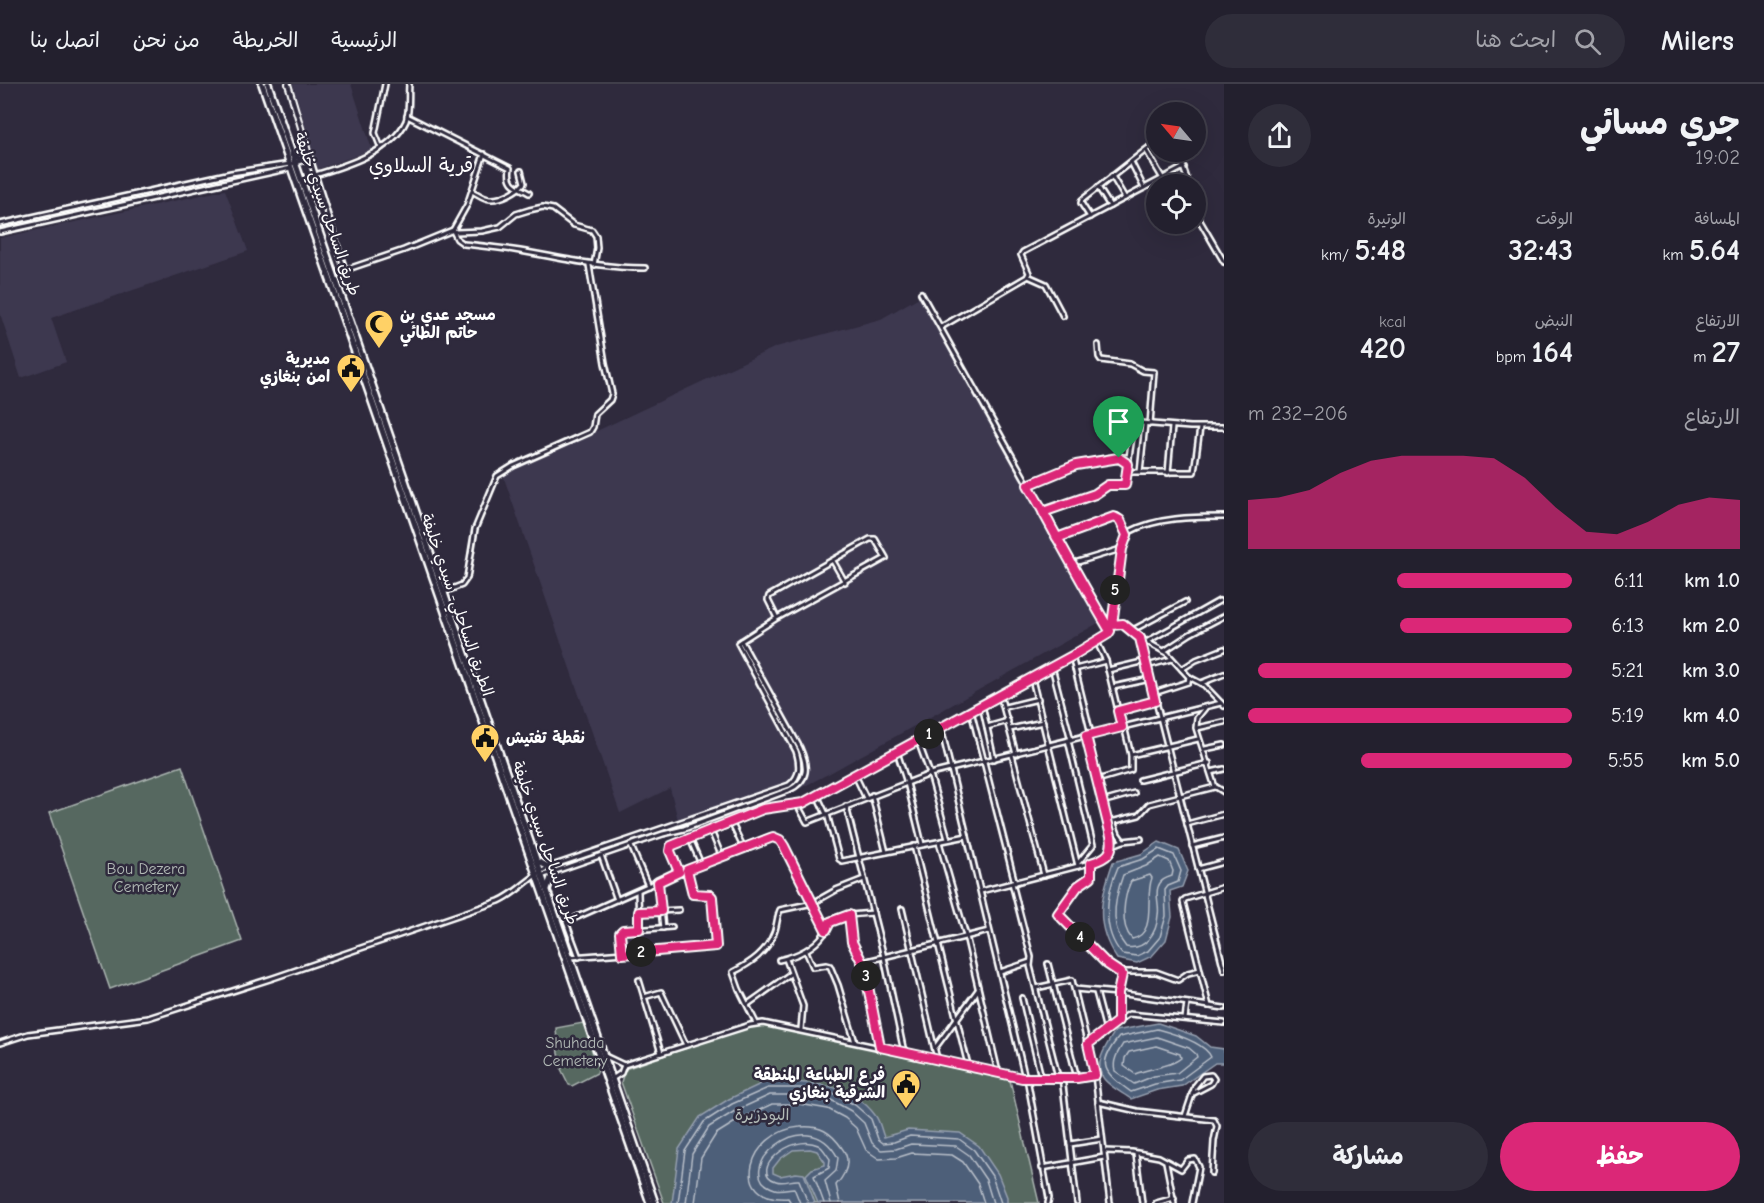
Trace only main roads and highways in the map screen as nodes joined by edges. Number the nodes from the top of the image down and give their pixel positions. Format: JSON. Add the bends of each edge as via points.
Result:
{"nodes":[{"id":1,"x":262,"y":84,"type":"edge"},
{"id":2,"x":267,"y":84,"type":"edge"},
{"id":3,"x":292,"y":155,"type":"junction"},
{"id":4,"x":294,"y":166,"type":"junction"},
{"id":5,"x":537,"y":860,"type":"junction"},
{"id":6,"x":537,"y":875,"type":"junction"},
{"id":7,"x":547,"y":890,"type":"junction"},
{"id":8,"x":650,"y":1203,"type":"edge"},
{"id":9,"x":655,"y":1203,"type":"edge"}],
"edges":[{"from":1,"to":4,"type":"highway","name":"الطريق الساحلي- سيدي خليفة"},
{"from":2,"to":3,"type":"highway","name":"طريق الساحل سيدي خليفة"},
{"from":3,"to":4,"type":"highway","name":"طريق الساحل سيدي خليفة"},
{"from":3,"to":4,"type":"highway","via":[[306,160]]},
{"from":4,"to":5,"type":"highway","name":"طريق الساحل سيدي خليفة"},
{"from":4,"to":6,"type":"highway","name":"الطريق الساحلي- سيدي خليفة"},
{"from":5,"to":6,"type":"highway","name":"طريق الساحل سيدي خليفة"},
{"from":5,"to":7,"type":"highway","via":[[551,870]]},
{"from":6,"to":7,"type":"highway","name":"طريق الساحل سيدي خليفة"},
{"from":6,"to":8,"type":"highway","name":"الطريق الساحلي- سيدي خليفة"},
{"from":7,"to":9,"type":"highway","name":"طريق الساحل سيدي خليفة"}]}
